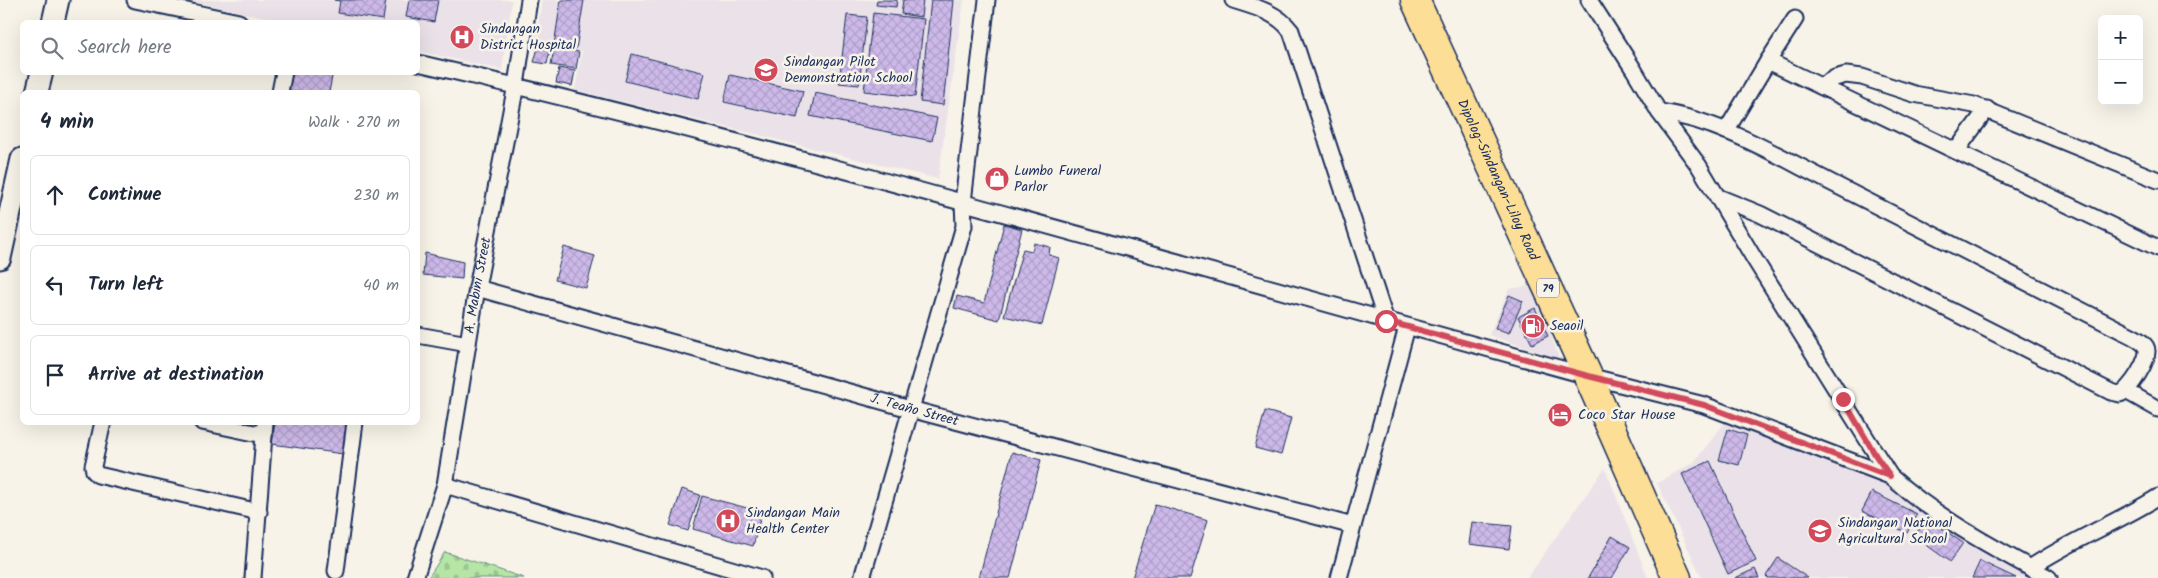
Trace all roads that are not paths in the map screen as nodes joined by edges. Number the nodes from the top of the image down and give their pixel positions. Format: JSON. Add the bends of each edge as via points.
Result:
{"nodes":[{"id":1,"x":58,"y":0,"type":"edge"},
{"id":2,"x":135,"y":0,"type":"edge"},
{"id":3,"x":529,"y":0,"type":"edge"},
{"id":4,"x":987,"y":0,"type":"edge"},
{"id":5,"x":1233,"y":0,"type":"edge"},
{"id":6,"x":1415,"y":0,"type":"edge"},
{"id":7,"x":1589,"y":0,"type":"edge"},
{"id":8,"x":1795,"y":19,"type":"dead end"},
{"id":9,"x":53,"y":20,"type":"edge"},
{"id":10,"x":230,"y":20,"type":"edge"},
{"id":11,"x":1768,"y":61,"type":"junction"},
{"id":12,"x":420,"y":63,"type":"edge"},
{"id":13,"x":41,"y":75,"type":"edge"},
{"id":14,"x":283,"y":75,"type":"edge"},
{"id":15,"x":516,"y":85,"type":"junction"},
{"id":16,"x":1821,"y":86,"type":"junction"},
{"id":17,"x":38,"y":90,"type":"edge"},
{"id":18,"x":280,"y":90,"type":"edge"},
{"id":19,"x":1987,"y":109,"type":"junction"},
{"id":20,"x":1659,"y":112,"type":"junction"},
{"id":21,"x":1726,"y":132,"type":"junction"},
{"id":22,"x":1956,"y":151,"type":"junction"},
{"id":23,"x":20,"y":169,"type":"edge"},
{"id":24,"x":2158,"y":180,"type":"edge"},
{"id":25,"x":1718,"y":197,"type":"junction"},
{"id":26,"x":963,"y":202,"type":"junction"},
{"id":27,"x":2158,"y":248,"type":"edge"},
{"id":28,"x":0,"y":258,"type":"edge"},
{"id":29,"x":477,"y":288,"type":"junction"},
{"id":30,"x":1386,"y":321,"type":"junction"},
{"id":31,"x":1407,"y":327,"type":"junction"},
{"id":32,"x":420,"y":334,"type":"edge"},
{"id":33,"x":468,"y":344,"type":"junction"},
{"id":34,"x":1588,"y":376,"type":"junction"},
{"id":35,"x":2126,"y":391,"type":"junction"},
{"id":36,"x":2158,"y":408,"type":"edge"},
{"id":37,"x":910,"y":409,"type":"junction"},
{"id":38,"x":102,"y":425,"type":"edge"},
{"id":39,"x":229,"y":425,"type":"edge"},
{"id":40,"x":355,"y":425,"type":"edge"},
{"id":41,"x":265,"y":429,"type":"edge"},
{"id":42,"x":1890,"y":476,"type":"junction"},
{"id":43,"x":445,"y":485,"type":"junction"},
{"id":44,"x":2158,"y":497,"type":"edge"},
{"id":45,"x":259,"y":512,"type":"junction"},
{"id":46,"x":1353,"y":526,"type":"junction"},
{"id":47,"x":2030,"y":568,"type":"junction"},
{"id":48,"x":336,"y":571,"type":"dead end"},
{"id":49,"x":417,"y":573,"type":"edge"},
{"id":50,"x":253,"y":578,"type":"edge"},
{"id":51,"x":762,"y":578,"type":"edge"},
{"id":52,"x":862,"y":578,"type":"edge"},
{"id":53,"x":1339,"y":578,"type":"edge"},
{"id":54,"x":1677,"y":578,"type":"edge"},
{"id":55,"x":2049,"y":578,"type":"edge"}],
"edges":[{"from":1,"to":9,"type":"street"},
{"from":2,"to":10,"type":"street"},
{"from":3,"to":15,"type":"street","name":"A. Mabini Street"},
{"from":4,"to":26,"type":"street"},
{"from":5,"to":30,"type":"street","via":[[1278,17],[1291,31]]},
{"from":6,"to":34,"type":"highway","name":"Dipolog-Sindangan-Liloy Road","number":"79"},
{"from":7,"to":20,"type":"street"},
{"from":8,"to":11,"type":"street"},
{"from":11,"to":16,"type":"street"},
{"from":11,"to":21,"type":"street"},
{"from":12,"to":15,"type":"street"},
{"from":13,"to":17,"type":"street"},
{"from":14,"to":18,"type":"street"},
{"from":15,"to":26,"type":"street"},
{"from":15,"to":29,"type":"street","name":"A. Mabini Street"},
{"from":16,"to":19,"type":"street","via":[[1846,75],[1862,77],[1914,94]]},
{"from":16,"to":22,"type":"street"},
{"from":19,"to":22,"type":"street"},
{"from":19,"to":24,"type":"street"},
{"from":20,"to":21,"type":"street"},
{"from":20,"to":25,"type":"street"},
{"from":21,"to":35,"type":"street","via":[[1889,211],[2142,342],[2147,357]]},
{"from":22,"to":27,"type":"street"},
{"from":23,"to":28,"type":"street"},
{"from":25,"to":35,"type":"street","via":[[1760,214],[2104,389],[2120,394]]},
{"from":25,"to":42,"type":"street"},
{"from":26,"to":30,"type":"street"},
{"from":26,"to":37,"type":"street","via":[[964,226]]},
{"from":29,"to":33,"type":"street","name":"A. Mabini Street"},
{"from":29,"to":37,"type":"street","name":"J. Teaño Street"},
{"from":30,"to":31,"type":"street"},
{"from":31,"to":34,"type":"street"},
{"from":31,"to":46,"type":"street"},
{"from":32,"to":33,"type":"street"},
{"from":33,"to":43,"type":"street","name":"A. Mabini Street"},
{"from":34,"to":42,"type":"street","via":[[1704,405]]},
{"from":34,"to":54,"type":"highway","name":"Dipolog-Sindangan-Liloy Road","number":"79"},
{"from":35,"to":36,"type":"street"},
{"from":37,"to":46,"type":"street","name":"J. Teaño Street"},
{"from":37,"to":52,"type":"street"},
{"from":38,"to":45,"type":"street","via":[[93,466],[98,475]]},
{"from":39,"to":41,"type":"street"},
{"from":40,"to":48,"type":"street"},
{"from":41,"to":45,"type":"street"},
{"from":42,"to":47,"type":"street","via":[[1907,492]]},
{"from":43,"to":49,"type":"street","name":"A. Mabini Street"},
{"from":43,"to":51,"type":"street"},
{"from":44,"to":47,"type":"street"},
{"from":45,"to":50,"type":"street"},
{"from":46,"to":53,"type":"street"},
{"from":47,"to":55,"type":"street"}]}
